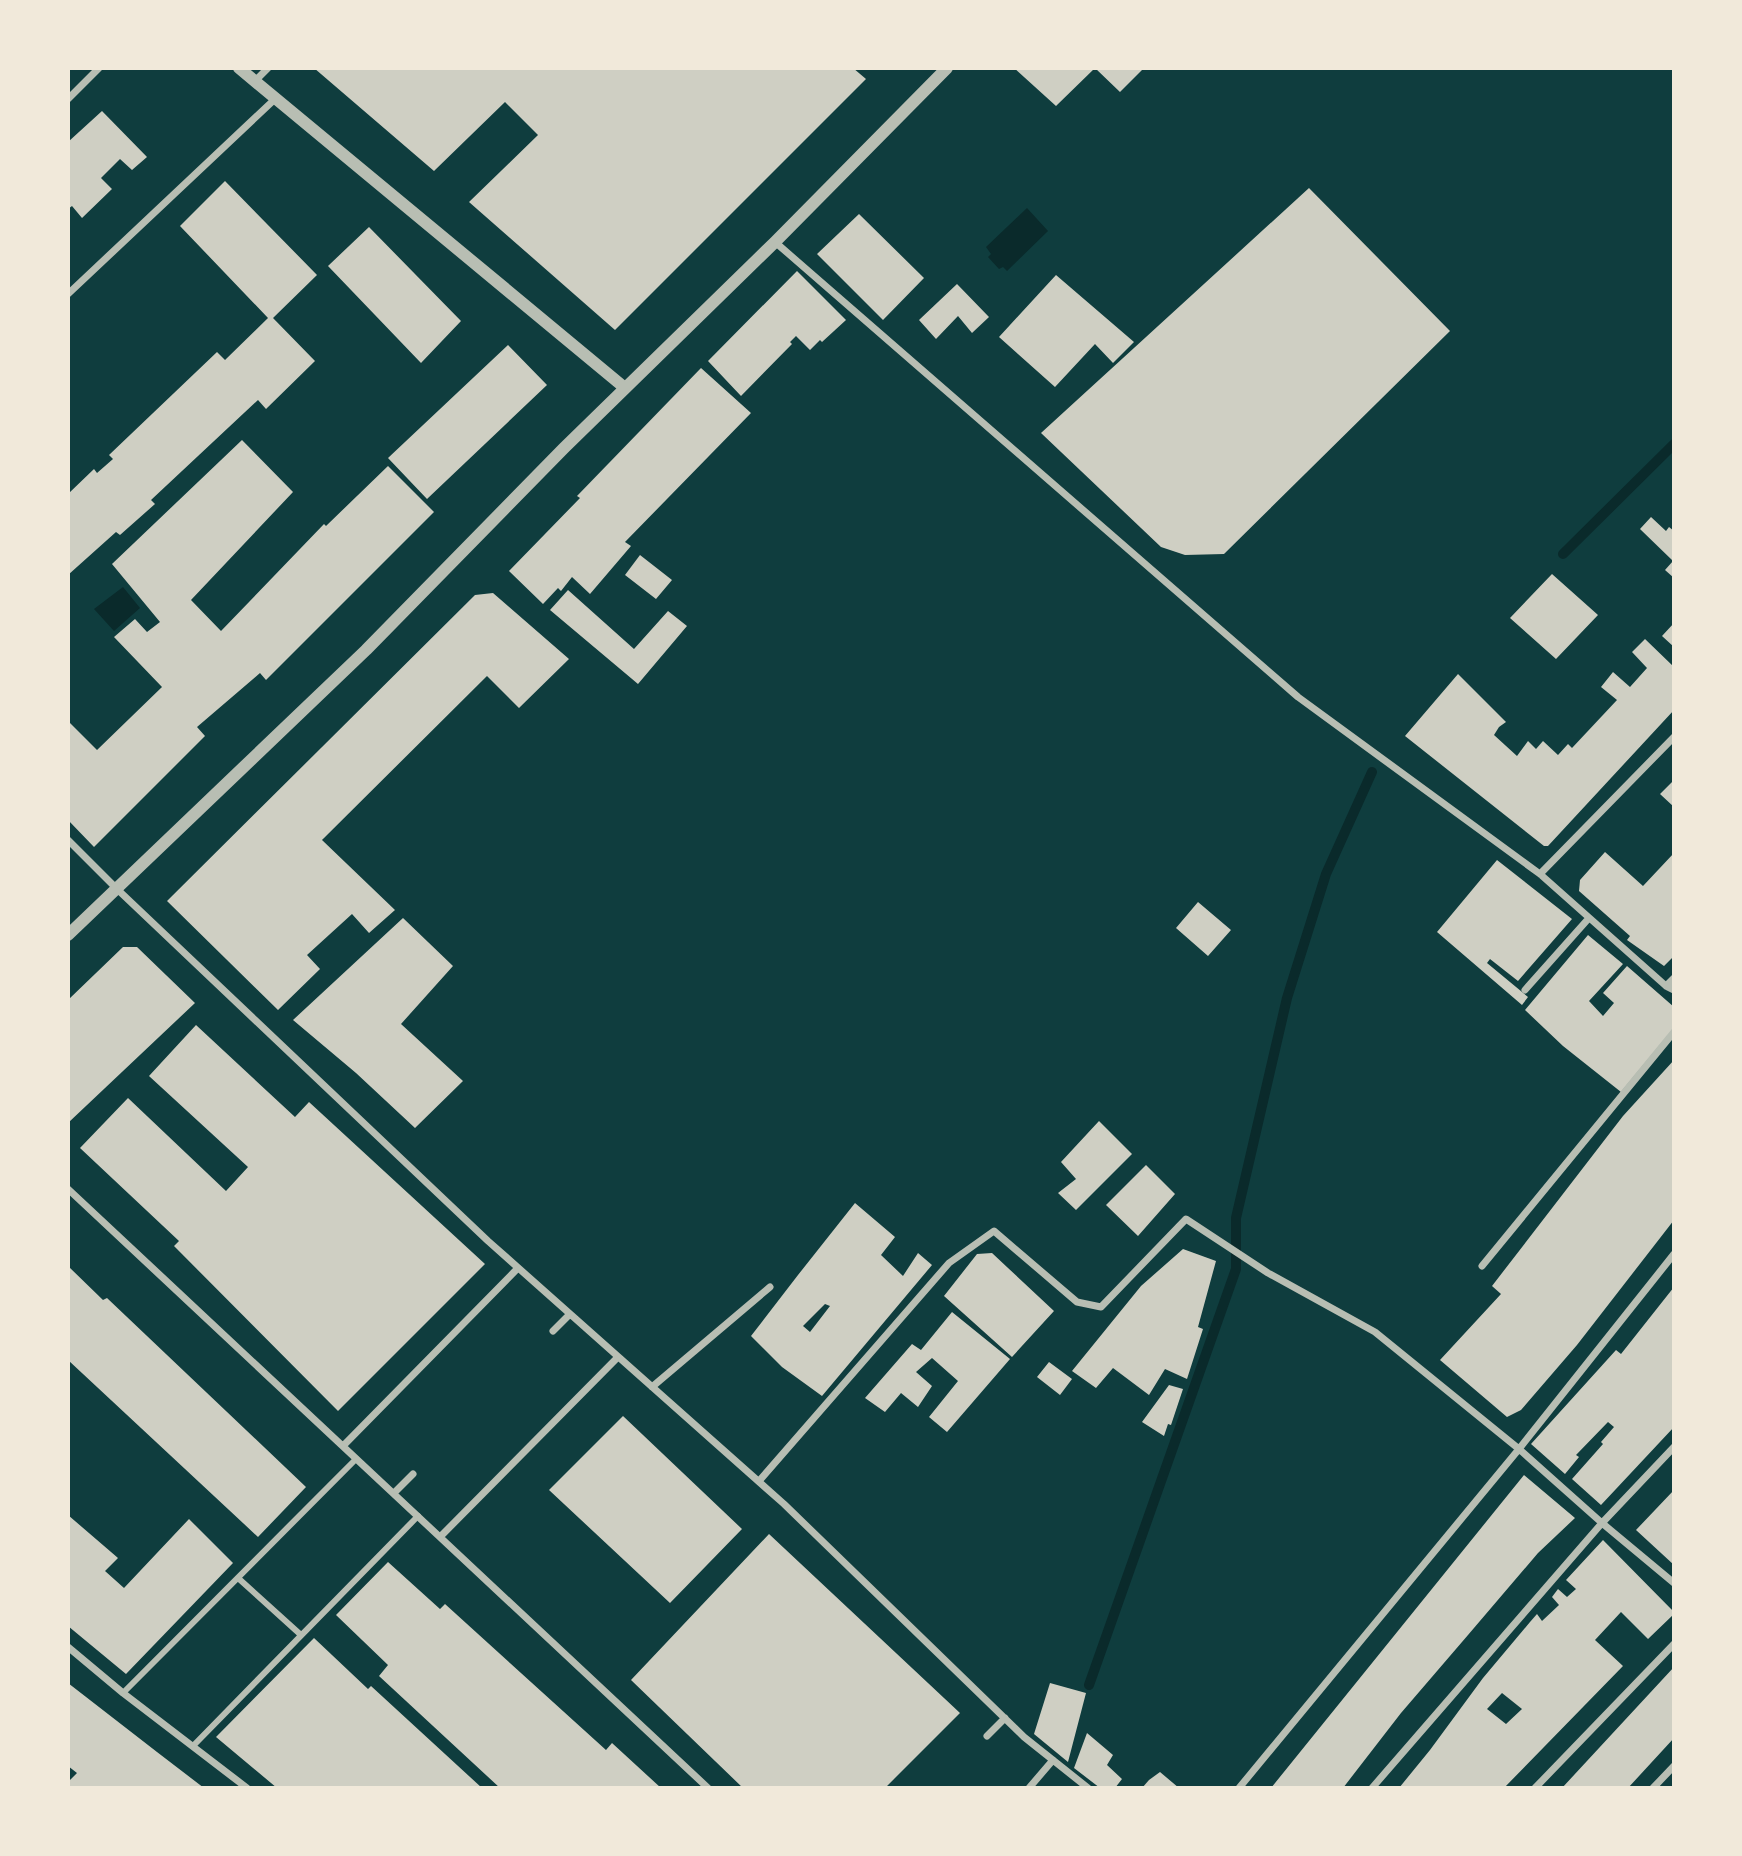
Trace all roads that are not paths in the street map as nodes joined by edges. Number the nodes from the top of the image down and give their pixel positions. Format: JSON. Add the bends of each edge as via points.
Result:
{"nodes":[{"id":1,"x":99,"y":68,"type":"edge"},
{"id":2,"x":239,"y":68,"type":"edge"},
{"id":3,"x":268,"y":68,"type":"edge"},
{"id":4,"x":947,"y":68,"type":"edge"},
{"id":5,"x":255,"y":81,"type":"junction"},
{"id":6,"x":68,"y":99,"type":"edge"},
{"id":7,"x":275,"y":99,"type":"junction"},
{"id":8,"x":775,"y":242,"type":"junction"},
{"id":9,"x":68,"y":294,"type":"edge"},
{"id":10,"x":625,"y":388,"type":"junction"},
{"id":11,"x":1674,"y":737,"type":"edge"},
{"id":12,"x":68,"y":840,"type":"edge"},
{"id":13,"x":1540,"y":874,"type":"junction"},
{"id":14,"x":117,"y":888,"type":"junction"},
{"id":15,"x":1589,"y":918,"type":"junction"},
{"id":16,"x":68,"y":935,"type":"edge"},
{"id":17,"x":1674,"y":978,"type":"edge"},
{"id":18,"x":1670,"y":988,"type":"edge"},
{"id":19,"x":1525,"y":989,"type":"dead end"},
{"id":20,"x":1674,"y":1031,"type":"edge"},
{"id":21,"x":68,"y":1189,"type":"edge"},
{"id":22,"x":1674,"y":1254,"type":"edge"},
{"id":23,"x":1482,"y":1266,"type":"dead end"},
{"id":24,"x":518,"y":1268,"type":"junction"},
{"id":25,"x":770,"y":1287,"type":"dead end"},
{"id":26,"x":570,"y":1314,"type":"junction"},
{"id":27,"x":553,"y":1331,"type":"dead end"},
{"id":28,"x":618,"y":1357,"type":"junction"},
{"id":29,"x":652,"y":1387,"type":"junction"},
{"id":30,"x":343,"y":1446,"type":"junction"},
{"id":31,"x":1674,"y":1447,"type":"edge"},
{"id":32,"x":1519,"y":1449,"type":"junction"},
{"id":33,"x":356,"y":1459,"type":"junction"},
{"id":34,"x":413,"y":1474,"type":"dead end"},
{"id":35,"x":759,"y":1481,"type":"junction"},
{"id":36,"x":394,"y":1493,"type":"junction"},
{"id":37,"x":418,"y":1516,"type":"junction"},
{"id":38,"x":1602,"y":1523,"type":"junction"},
{"id":39,"x":440,"y":1537,"type":"junction"},
{"id":40,"x":238,"y":1577,"type":"junction"},
{"id":41,"x":1674,"y":1583,"type":"edge"},
{"id":42,"x":302,"y":1635,"type":"junction"},
{"id":43,"x":1674,"y":1644,"type":"edge"},
{"id":44,"x":68,"y":1647,"type":"edge"},
{"id":45,"x":123,"y":1693,"type":"junction"},
{"id":46,"x":1005,"y":1718,"type":"junction"},
{"id":47,"x":987,"y":1736,"type":"dead end"},
{"id":48,"x":193,"y":1746,"type":"junction"},
{"id":49,"x":1053,"y":1760,"type":"junction"},
{"id":50,"x":1674,"y":1766,"type":"edge"},
{"id":51,"x":247,"y":1788,"type":"edge"},
{"id":52,"x":708,"y":1788,"type":"edge"},
{"id":53,"x":1029,"y":1788,"type":"edge"},
{"id":54,"x":1088,"y":1788,"type":"edge"},
{"id":55,"x":1240,"y":1788,"type":"edge"},
{"id":56,"x":1372,"y":1788,"type":"edge"},
{"id":57,"x":1535,"y":1788,"type":"edge"},
{"id":58,"x":1653,"y":1788,"type":"edge"}],
"edges":[{"from":1,"to":6,"type":"street"},
{"from":2,"to":5,"type":"street"},
{"from":3,"to":5,"type":"street"},
{"from":4,"to":8,"type":"street"},
{"from":5,"to":7,"type":"street"},
{"from":7,"to":9,"type":"street"},
{"from":7,"to":10,"type":"street"},
{"from":8,"to":10,"type":"street"},
{"from":8,"to":13,"type":"street","via":[[1298,697]]},
{"from":10,"to":14,"type":"street","via":[[366,650]]},
{"from":11,"to":13,"type":"street"},
{"from":12,"to":14,"type":"street"},
{"from":13,"to":15,"type":"street"},
{"from":14,"to":16,"type":"street"},
{"from":14,"to":24,"type":"street"},
{"from":15,"to":18,"type":"street"},
{"from":15,"to":19,"type":"street"},
{"from":17,"to":18,"type":"street"},
{"from":20,"to":23,"type":"street"},
{"from":21,"to":30,"type":"street"},
{"from":22,"to":32,"type":"street"},
{"from":24,"to":26,"type":"street"},
{"from":24,"to":30,"type":"street"},
{"from":25,"to":29,"type":"street"},
{"from":26,"to":27,"type":"street"},
{"from":26,"to":28,"type":"street"},
{"from":28,"to":29,"type":"street"},
{"from":28,"to":39,"type":"street"},
{"from":29,"to":35,"type":"street"},
{"from":30,"to":33,"type":"street"},
{"from":31,"to":38,"type":"street"},
{"from":32,"to":35,"type":"street","via":[[1375,1332],[1268,1273],[1186,1219],[1101,1307],[1077,1302],[994,1231],[949,1263]]},
{"from":32,"to":38,"type":"street"},
{"from":32,"to":55,"type":"street"},
{"from":33,"to":36,"type":"street"},
{"from":33,"to":40,"type":"street"},
{"from":34,"to":36,"type":"street"},
{"from":35,"to":46,"type":"street"},
{"from":36,"to":37,"type":"street"},
{"from":37,"to":39,"type":"street"},
{"from":37,"to":42,"type":"street"},
{"from":38,"to":41,"type":"street"},
{"from":38,"to":56,"type":"street"},
{"from":39,"to":52,"type":"street"},
{"from":40,"to":42,"type":"street"},
{"from":40,"to":45,"type":"street"},
{"from":42,"to":48,"type":"street"},
{"from":43,"to":57,"type":"street"},
{"from":44,"to":45,"type":"street"},
{"from":45,"to":48,"type":"street"},
{"from":46,"to":47,"type":"street"},
{"from":46,"to":49,"type":"street"},
{"from":48,"to":51,"type":"street"},
{"from":49,"to":53,"type":"street"},
{"from":49,"to":54,"type":"street"},
{"from":50,"to":58,"type":"street"}]}
